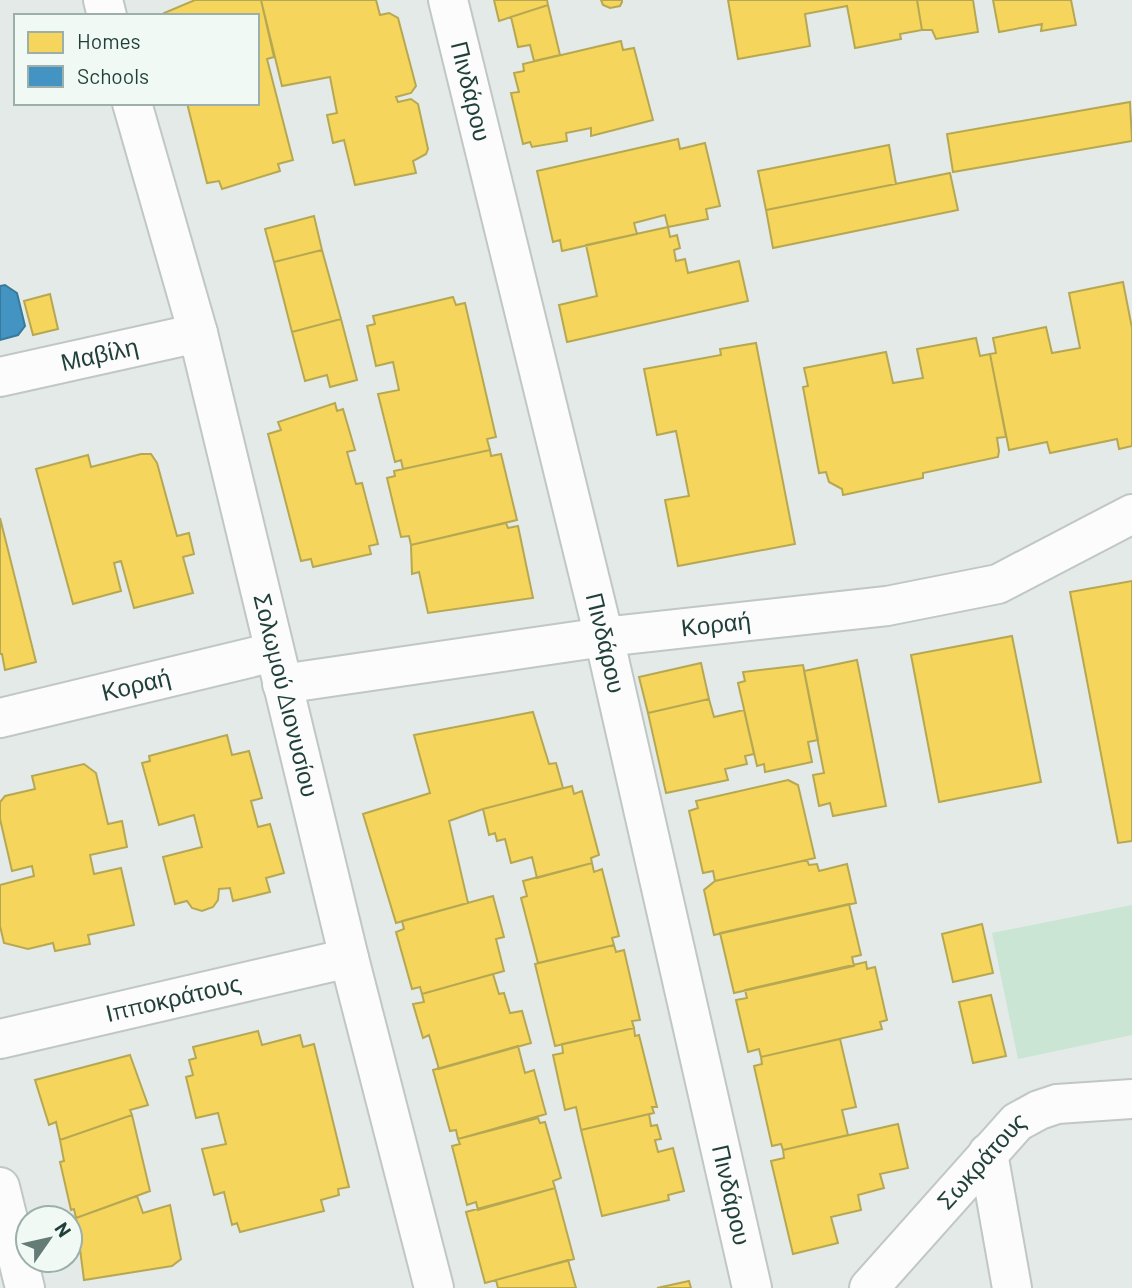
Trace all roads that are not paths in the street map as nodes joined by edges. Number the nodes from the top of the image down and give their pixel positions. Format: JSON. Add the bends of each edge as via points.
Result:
{"nodes":[{"id":1,"x":448,"y":0,"type":"edge"},
{"id":2,"x":133,"y":105,"type":"edge"},
{"id":3,"x":198,"y":333,"type":"junction"},
{"id":4,"x":0,"y":377,"type":"edge"},
{"id":5,"x":1132,"y":514,"type":"edge"},
{"id":6,"x":604,"y":637,"type":"junction"},
{"id":7,"x":278,"y":668,"type":"junction"},
{"id":8,"x":0,"y":718,"type":"edge"},
{"id":9,"x":349,"y":958,"type":"junction"},
{"id":10,"x":0,"y":1039,"type":"edge"},
{"id":11,"x":1132,"y":1099,"type":"edge"},
{"id":12,"x":988,"y":1153,"type":"junction"},
{"id":13,"x":0,"y":1187,"type":"edge"},
{"id":14,"x":25,"y":1288,"type":"edge"},
{"id":15,"x":434,"y":1288,"type":"edge"},
{"id":16,"x":752,"y":1288,"type":"edge"},
{"id":17,"x":869,"y":1288,"type":"edge"},
{"id":18,"x":1012,"y":1288,"type":"edge"}],
"edges":[{"from":1,"to":6,"type":"street","name":"Πινδάρου"},
{"from":2,"to":3,"type":"street","name":"Σολωμού Διονυσίου"},
{"from":3,"to":4,"type":"street","name":"Μαβίλη"},
{"from":3,"to":7,"type":"street","name":"Σολωμού Διονυσίου"},
{"from":5,"to":6,"type":"street","name":"Κοραή","via":[[998,584],[887,606]]},
{"from":6,"to":7,"type":"street","name":"Κοραή"},
{"from":6,"to":16,"type":"street","name":"Πινδάρου"},
{"from":7,"to":8,"type":"street","name":"Κοραή"},
{"from":7,"to":9,"type":"street","name":"Σολωμού Διονυσίου"},
{"from":9,"to":10,"type":"street","name":"Ιπποκράτους"},
{"from":9,"to":15,"type":"street","name":"Σολωμού Διονυσίου"},
{"from":11,"to":12,"type":"street","name":"Σωκράτους","via":[[1058,1104],[1038,1110],[1017,1122]]},
{"from":12,"to":17,"type":"street","name":"Σωκράτους"},
{"from":12,"to":18,"type":"street"},
{"from":13,"to":14,"type":"street"}]}
